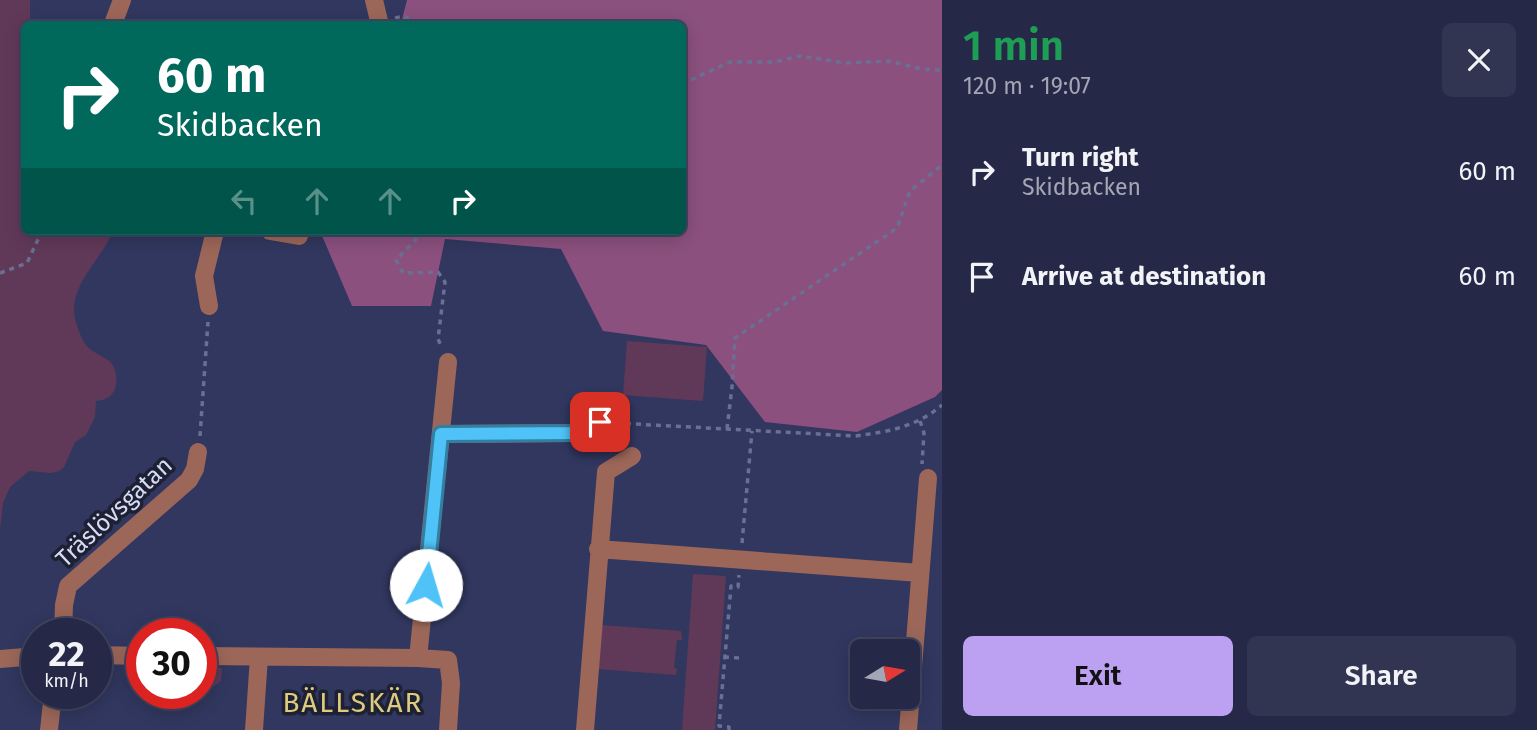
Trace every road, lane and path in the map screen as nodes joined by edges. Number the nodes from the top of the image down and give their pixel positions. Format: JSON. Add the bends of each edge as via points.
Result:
{"nodes":[{"id":1,"x":122,"y":0,"type":"edge"},
{"id":2,"x":373,"y":14,"type":"edge"},
{"id":3,"x":114,"y":21,"type":"edge"},
{"id":4,"x":412,"y":21,"type":"edge"},
{"id":5,"x":942,"y":70,"type":"edge"},
{"id":6,"x":686,"y":82,"type":"edge"},
{"id":7,"x":942,"y":165,"type":"edge"},
{"id":8,"x":40,"y":235,"type":"edge"},
{"id":9,"x":214,"y":235,"type":"edge"},
{"id":10,"x":293,"y":235,"type":"edge"},
{"id":11,"x":420,"y":235,"type":"edge"},
{"id":12,"x":299,"y":236,"type":"dead end"},
{"id":13,"x":0,"y":273,"type":"edge"},
{"id":14,"x":209,"y":306,"type":"dead end"},
{"id":15,"x":207,"y":343,"type":"dead end"},
{"id":16,"x":447,"y":362,"type":"joint"},
{"id":17,"x":942,"y":405,"type":"edge"},
{"id":18,"x":920,"y":421,"type":"junction"},
{"id":19,"x":600,"y":422,"type":"junction"},
{"id":20,"x":727,"y":429,"type":"junction"},
{"id":21,"x":752,"y":431,"type":"junction"},
{"id":22,"x":441,"y":434,"type":"junction"},
{"id":23,"x":198,"y":452,"type":"joint"},
{"id":24,"x":632,"y":456,"type":"dead end"},
{"id":25,"x":606,"y":472,"type":"junction"},
{"id":26,"x":928,"y":478,"type":"joint"},
{"id":27,"x":598,"y":549,"type":"junction"},
{"id":28,"x":741,"y":560,"type":"junction"},
{"id":29,"x":920,"y":573,"type":"junction"},
{"id":30,"x":64,"y":618,"type":"edge"},
{"id":31,"x":217,"y":656,"type":"edge"},
{"id":32,"x":21,"y":657,"type":"edge"},
{"id":33,"x":259,"y":657,"type":"junction"},
{"id":34,"x":724,"y":657,"type":"junction"},
{"id":35,"x":418,"y":658,"type":"junction"},
{"id":36,"x":740,"y":658,"type":"dead end"},
{"id":37,"x":0,"y":659,"type":"edge"},
{"id":38,"x":52,"y":709,"type":"edge"},
{"id":39,"x":50,"y":730,"type":"edge"},
{"id":40,"x":254,"y":730,"type":"edge"},
{"id":41,"x":448,"y":730,"type":"edge"},
{"id":42,"x":584,"y":730,"type":"edge"},
{"id":43,"x":729,"y":730,"type":"edge"},
{"id":44,"x":908,"y":730,"type":"edge"}],
"edges":[{"from":1,"to":3,"type":"street"},
{"from":2,"to":4,"type":"path"},
{"from":5,"to":6,"type":"path","via":[[889,61],[846,63],[800,56],[774,62],[730,62]]},
{"from":7,"to":20,"type":"path","via":[[910,191],[897,228],[734,338]]},
{"from":8,"to":13,"type":"path","via":[[27,263]]},
{"from":9,"to":14,"type":"street","via":[[204,275]]},
{"from":10,"to":12,"type":"street"},
{"from":11,"to":16,"type":"path","via":[[396,260],[403,273],[438,272],[445,282],[438,339]]},
{"from":15,"to":23,"type":"path","name":"Träslövsgatan"},
{"from":16,"to":22,"type":"street"},
{"from":17,"to":18,"type":"path"},
{"from":18,"to":21,"type":"path","via":[[855,436]]},
{"from":18,"to":26,"type":"path","via":[[922,466]]},
{"from":19,"to":20,"type":"path"},
{"from":19,"to":22,"type":"street","via":[[571,433]]},
{"from":19,"to":25,"type":"path"},
{"from":20,"to":21,"type":"path"},
{"from":21,"to":28,"type":"path"},
{"from":22,"to":35,"type":"street"},
{"from":23,"to":30,"type":"street","name":"Träslövsgatan","via":[[189,480],[68,586]]},
{"from":24,"to":25,"type":"street"},
{"from":25,"to":27,"type":"street"},
{"from":26,"to":29,"type":"street"},
{"from":27,"to":28,"type":"street"},
{"from":27,"to":42,"type":"street"},
{"from":28,"to":29,"type":"street"},
{"from":28,"to":34,"type":"path","via":[[738,587],[731,586]]},
{"from":29,"to":44,"type":"street"},
{"from":31,"to":33,"type":"street"},
{"from":32,"to":37,"type":"street"},
{"from":33,"to":35,"type":"street"},
{"from":33,"to":40,"type":"street"},
{"from":34,"to":36,"type":"path"},
{"from":34,"to":43,"type":"path","via":[[719,726]]},
{"from":35,"to":41,"type":"street","via":[[448,660]]},
{"from":38,"to":39,"type":"street"}]}
